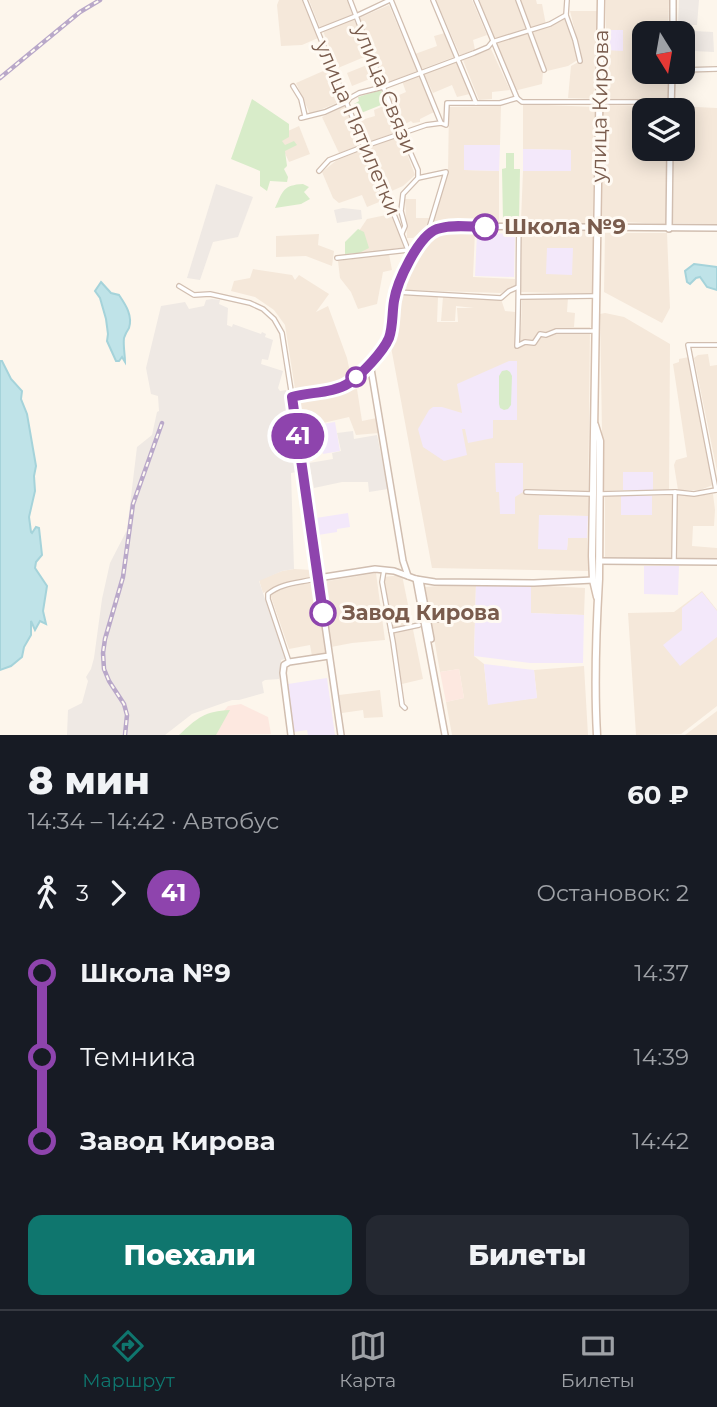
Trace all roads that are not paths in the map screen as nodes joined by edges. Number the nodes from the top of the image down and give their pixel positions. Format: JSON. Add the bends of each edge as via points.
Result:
{"nodes":[{"id":1,"x":305,"y":0,"type":"edge"},
{"id":2,"x":350,"y":0,"type":"edge"},
{"id":3,"x":390,"y":0,"type":"edge"},
{"id":4,"x":433,"y":0,"type":"edge"},
{"id":5,"x":476,"y":0,"type":"edge"},
{"id":6,"x":518,"y":0,"type":"edge"},
{"id":7,"x":567,"y":0,"type":"edge"},
{"id":8,"x":601,"y":0,"type":"edge"},
{"id":9,"x":673,"y":0,"type":"edge"},
{"id":10,"x":566,"y":15,"type":"junction"},
{"id":11,"x":356,"y":16,"type":"junction"},
{"id":12,"x":673,"y":21,"type":"edge"},
{"id":13,"x":317,"y":31,"type":"junction"},
{"id":14,"x":530,"y":32,"type":"junction"},
{"id":15,"x":492,"y":42,"type":"junction"},
{"id":16,"x":457,"y":58,"type":"junction"},
{"id":17,"x":580,"y":61,"type":"dead end"},
{"id":18,"x":717,"y":69,"type":"edge"},
{"id":19,"x":544,"y":70,"type":"dead end"},
{"id":20,"x":695,"y":70,"type":"edge"},
{"id":21,"x":421,"y":73,"type":"junction"},
{"id":22,"x":293,"y":86,"type":"dead end"},
{"id":23,"x":383,"y":87,"type":"junction"},
{"id":24,"x":517,"y":98,"type":"junction"},
{"id":25,"x":347,"y":102,"type":"junction"},
{"id":26,"x":476,"y":103,"type":"junction"},
{"id":27,"x":600,"y":103,"type":"junction"},
{"id":28,"x":632,"y":103,"type":"edge"},
{"id":29,"x":441,"y":123,"type":"junction"},
{"id":30,"x":402,"y":133,"type":"junction"},
{"id":31,"x":365,"y":146,"type":"junction"},
{"id":32,"x":670,"y":161,"type":"edge"},
{"id":33,"x":319,"y":171,"type":"dead end"},
{"id":34,"x":418,"y":178,"type":"junction"},
{"id":35,"x":519,"y":227,"type":"junction"},
{"id":36,"x":717,"y":228,"type":"edge"},
{"id":37,"x":598,"y":229,"type":"junction"},
{"id":38,"x":669,"y":229,"type":"junction"},
{"id":39,"x":430,"y":232,"type":"junction"},
{"id":40,"x":402,"y":233,"type":"junction"},
{"id":41,"x":411,"y":251,"type":"junction"},
{"id":42,"x":337,"y":258,"type":"dead end"},
{"id":43,"x":179,"y":286,"type":"dead end"},
{"id":44,"x":518,"y":287,"type":"junction"},
{"id":45,"x":396,"y":292,"type":"junction"},
{"id":46,"x":597,"y":296,"type":"junction"},
{"id":47,"x":519,"y":297,"type":"junction"},
{"id":48,"x":596,"y":331,"type":"junction"},
{"id":49,"x":717,"y":345,"type":"edge"},
{"id":50,"x":370,"y":363,"type":"junction"},
{"id":51,"x":292,"y":397,"type":"junction"},
{"id":52,"x":716,"y":490,"type":"edge"},
{"id":53,"x":526,"y":492,"type":"dead end"},
{"id":54,"x":675,"y":492,"type":"junction"},
{"id":55,"x":596,"y":494,"type":"junction"},
{"id":56,"x":403,"y":561,"type":"junction"},
{"id":57,"x":596,"y":561,"type":"junction"},
{"id":58,"x":674,"y":562,"type":"junction"},
{"id":59,"x":717,"y":562,"type":"edge"},
{"id":60,"x":384,"y":569,"type":"junction"},
{"id":61,"x":394,"y":570,"type":"junction"},
{"id":62,"x":408,"y":576,"type":"junction"},
{"id":63,"x":318,"y":578,"type":"junction"},
{"id":64,"x":596,"y":579,"type":"junction"},
{"id":65,"x":418,"y":580,"type":"junction"},
{"id":66,"x":433,"y":582,"type":"junction"},
{"id":67,"x":424,"y":597,"type":"junction"},
{"id":68,"x":454,"y":617,"type":"dead end"},
{"id":69,"x":437,"y":620,"type":"dead end"},
{"id":70,"x":419,"y":625,"type":"dead end"},
{"id":71,"x":391,"y":631,"type":"junction"},
{"id":72,"x":329,"y":656,"type":"junction"},
{"id":73,"x":289,"y":662,"type":"junction"},
{"id":74,"x":441,"y":702,"type":"junction"},
{"id":75,"x":405,"y":708,"type":"dead end"},
{"id":76,"x":291,"y":735,"type":"edge"},
{"id":77,"x":341,"y":735,"type":"edge"},
{"id":78,"x":447,"y":735,"type":"edge"},
{"id":79,"x":597,"y":735,"type":"edge"}],
"edges":[{"from":1,"to":13,"type":"street","name":"улица Пятилетки"},
{"from":2,"to":11,"type":"street","name":"улица Связи"},
{"from":3,"to":11,"type":"street"},
{"from":3,"to":21,"type":"street"},
{"from":4,"to":16,"type":"street"},
{"from":5,"to":15,"type":"street"},
{"from":6,"to":14,"type":"street"},
{"from":7,"to":10,"type":"street"},
{"from":8,"to":27,"type":"main road","name":"улица Кирова"},
{"from":9,"to":12,"type":"street"},
{"from":10,"to":14,"type":"street"},
{"from":10,"to":17,"type":"street"},
{"from":11,"to":13,"type":"street"},
{"from":11,"to":23,"type":"street","name":"улица Связи"},
{"from":13,"to":25,"type":"street","name":"улица Пятилетки"},
{"from":14,"to":15,"type":"street"},
{"from":14,"to":19,"type":"street"},
{"from":15,"to":16,"type":"street"},
{"from":15,"to":24,"type":"street"},
{"from":16,"to":21,"type":"street"},
{"from":16,"to":26,"type":"street"},
{"from":18,"to":20,"type":"street"},
{"from":21,"to":23,"type":"street"},
{"from":21,"to":29,"type":"street"},
{"from":22,"to":25,"type":"street","via":[[301,99],[303,117]]},
{"from":23,"to":25,"type":"street","via":[[359,93]]},
{"from":23,"to":30,"type":"street","name":"улица Связи"},
{"from":24,"to":26,"type":"street"},
{"from":24,"to":27,"type":"street","via":[[522,102]]},
{"from":25,"to":31,"type":"street","name":"улица Пятилетки"},
{"from":26,"to":29,"type":"street","via":[[447,103],[446,125]]},
{"from":27,"to":28,"type":"street"},
{"from":27,"to":37,"type":"main road","name":"улица Кирова"},
{"from":29,"to":30,"type":"street"},
{"from":30,"to":31,"type":"street"},
{"from":30,"to":34,"type":"street","name":"улица Связи"},
{"from":31,"to":33,"type":"street","via":[[329,160]]},
{"from":31,"to":40,"type":"street","name":"улица Пятилетки"},
{"from":32,"to":38,"type":"street"},
{"from":34,"to":39,"type":"street","via":[[446,172]]},
{"from":34,"to":40,"type":"street","via":[[402,194]]},
{"from":35,"to":37,"type":"street"},
{"from":35,"to":39,"type":"street","via":[[449,226]]},
{"from":35,"to":44,"type":"street"},
{"from":36,"to":38,"type":"street"},
{"from":37,"to":38,"type":"street"},
{"from":37,"to":46,"type":"main road","name":"улица Кирова"},
{"from":39,"to":41,"type":"street"},
{"from":40,"to":41,"type":"street","name":"улица Пятилетки"},
{"from":41,"to":42,"type":"street"},
{"from":41,"to":45,"type":"street"},
{"from":43,"to":51,"type":"street","via":[[194,295],[250,303],[272,317],[282,333]]},
{"from":44,"to":45,"type":"street","via":[[501,298]]},
{"from":44,"to":47,"type":"street"},
{"from":45,"to":50,"type":"street","via":[[389,337]]},
{"from":46,"to":47,"type":"street"},
{"from":46,"to":48,"type":"main road","name":"улица Кирова"},
{"from":47,"to":48,"type":"street","via":[[517,346],[534,343],[540,334]]},
{"from":48,"to":55,"type":"main road","name":"улица Кирова"},
{"from":49,"to":52,"type":"street","via":[[688,345]]},
{"from":50,"to":51,"type":"street","via":[[346,385]]},
{"from":50,"to":56,"type":"street"},
{"from":51,"to":63,"type":"street"},
{"from":52,"to":54,"type":"street"},
{"from":53,"to":55,"type":"street"},
{"from":54,"to":55,"type":"street"},
{"from":54,"to":58,"type":"street"},
{"from":55,"to":57,"type":"main road","name":"улица Кирова"},
{"from":56,"to":61,"type":"street"},
{"from":56,"to":62,"type":"street"},
{"from":57,"to":58,"type":"street"},
{"from":57,"to":64,"type":"main road","name":"улица Кирова"},
{"from":58,"to":59,"type":"street"},
{"from":60,"to":61,"type":"street"},
{"from":60,"to":63,"type":"street"},
{"from":60,"to":71,"type":"street"},
{"from":61,"to":62,"type":"street"},
{"from":62,"to":65,"type":"street"},
{"from":63,"to":72,"type":"street"},
{"from":63,"to":73,"type":"street","via":[[268,594]]},
{"from":64,"to":66,"type":"street"},
{"from":64,"to":79,"type":"main road","name":"улица Кирова"},
{"from":65,"to":66,"type":"street"},
{"from":65,"to":67,"type":"street"},
{"from":65,"to":74,"type":"street"},
{"from":66,"to":67,"type":"street"},
{"from":67,"to":74,"type":"street"},
{"from":68,"to":69,"type":"street"},
{"from":70,"to":71,"type":"street"},
{"from":71,"to":75,"type":"street"},
{"from":72,"to":73,"type":"street"},
{"from":72,"to":77,"type":"street"},
{"from":73,"to":76,"type":"street","via":[[283,673]]},
{"from":74,"to":78,"type":"street"}]}
